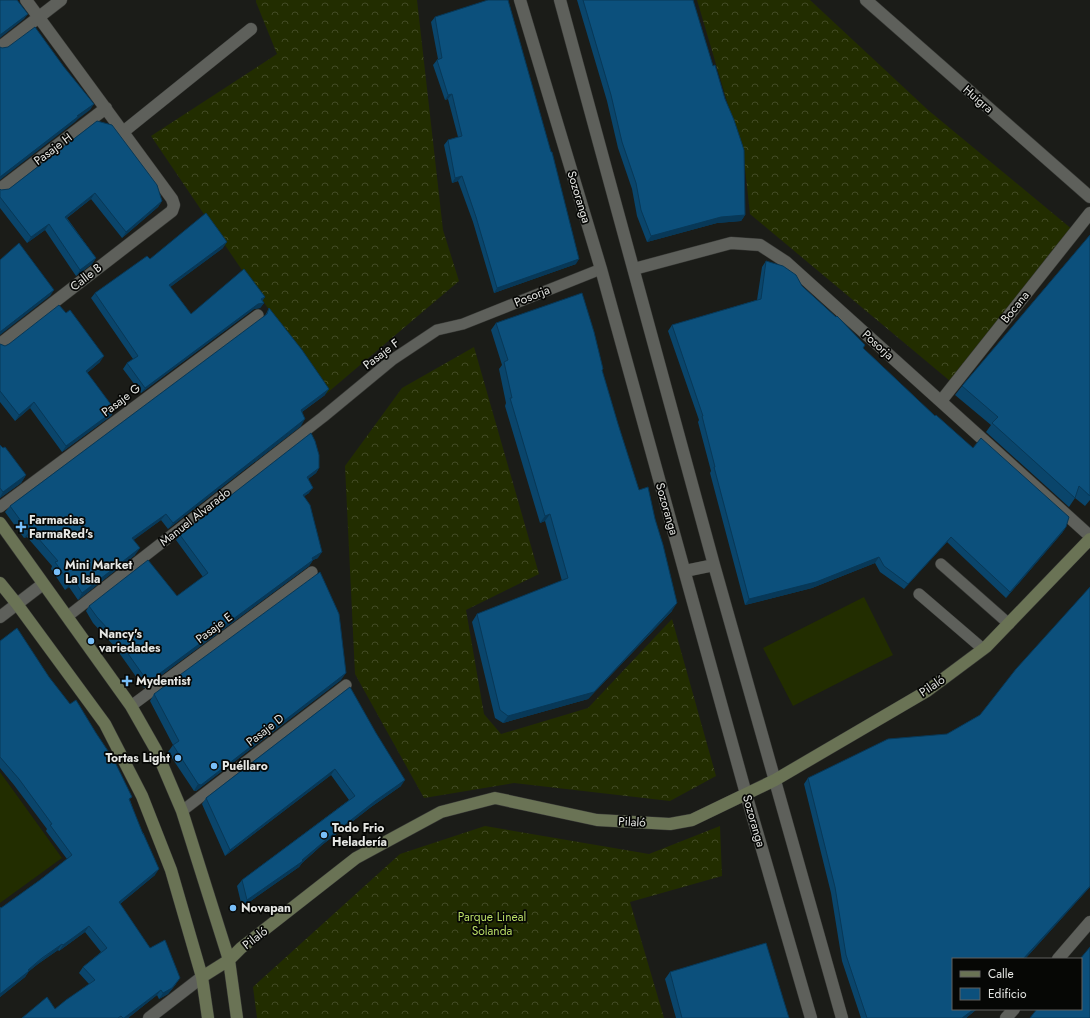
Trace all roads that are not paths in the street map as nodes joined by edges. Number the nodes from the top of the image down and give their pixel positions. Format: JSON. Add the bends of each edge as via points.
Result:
{"nodes":[{"id":1,"x":26,"y":0,"type":"edge"},
{"id":2,"x":61,"y":0,"type":"edge"},
{"id":3,"x":520,"y":0,"type":"edge"},
{"id":4,"x":560,"y":0,"type":"edge"},
{"id":5,"x":866,"y":0,"type":"edge"},
{"id":6,"x":38,"y":18,"type":"junction"},
{"id":7,"x":251,"y":29,"type":"dead end"},
{"id":8,"x":0,"y":47,"type":"edge"},
{"id":9,"x":106,"y":108,"type":"junction"},
{"id":10,"x":123,"y":132,"type":"junction"},
{"id":11,"x":0,"y":189,"type":"edge"},
{"id":12,"x":1090,"y":197,"type":"edge"},
{"id":13,"x":1090,"y":213,"type":"edge"},
{"id":14,"x":600,"y":268,"type":"junction"},
{"id":15,"x":634,"y":269,"type":"junction"},
{"id":16,"x":258,"y":315,"type":"edge"},
{"id":17,"x":462,"y":324,"type":"joint"},
{"id":18,"x":0,"y":344,"type":"edge"},
{"id":19,"x":941,"y":401,"type":"junction"},
{"id":20,"x":323,"y":417,"type":"joint"},
{"id":21,"x":0,"y":507,"type":"edge"},
{"id":22,"x":0,"y":523,"type":"edge"},
{"id":23,"x":1090,"y":537,"type":"edge"},
{"id":24,"x":941,"y":564,"type":"dead end"},
{"id":25,"x":714,"y":565,"type":"junction"},
{"id":26,"x":684,"y":571,"type":"junction"},
{"id":27,"x":312,"y":572,"type":"edge"},
{"id":28,"x":0,"y":583,"type":"edge"},
{"id":29,"x":43,"y":584,"type":"junction"},
{"id":30,"x":919,"y":594,"type":"dead end"},
{"id":31,"x":17,"y":604,"type":"junction"},
{"id":32,"x":0,"y":616,"type":"edge"},
{"id":33,"x":68,"y":616,"type":"junction"},
{"id":34,"x":1009,"y":624,"type":"junction"},
{"id":35,"x":983,"y":649,"type":"junction"},
{"id":36,"x":346,"y":685,"type":"edge"},
{"id":37,"x":131,"y":706,"type":"junction"},
{"id":38,"x":775,"y":780,"type":"junction"},
{"id":39,"x":746,"y":794,"type":"junction"},
{"id":40,"x":182,"y":811,"type":"junction"},
{"id":41,"x":1090,"y":922,"type":"edge"},
{"id":42,"x":1059,"y":958,"type":"edge"},
{"id":43,"x":229,"y":960,"type":"junction"},
{"id":44,"x":202,"y":977,"type":"junction"},
{"id":45,"x":1013,"y":1010,"type":"edge"},
{"id":46,"x":149,"y":1018,"type":"edge"},
{"id":47,"x":208,"y":1018,"type":"edge"},
{"id":48,"x":237,"y":1018,"type":"edge"},
{"id":49,"x":812,"y":1018,"type":"edge"},
{"id":50,"x":842,"y":1018,"type":"edge"},
{"id":51,"x":1006,"y":1018,"type":"edge"}],
"edges":[{"from":1,"to":6,"type":"street"},
{"from":2,"to":6,"type":"street"},
{"from":3,"to":14,"type":"street","name":"Sozoranga"},
{"from":4,"to":15,"type":"street"},
{"from":5,"to":12,"type":"street","name":"Huigra"},
{"from":6,"to":8,"type":"street"},
{"from":6,"to":9,"type":"street"},
{"from":7,"to":10,"type":"street"},
{"from":9,"to":10,"type":"street"},
{"from":9,"to":11,"type":"street","name":"Pasaje H"},
{"from":10,"to":18,"type":"street","name":"Calle B","via":[[172,199],[172,211]]},
{"from":13,"to":19,"type":"street","name":"Bocana"},
{"from":14,"to":17,"type":"lane","name":"Posorja"},
{"from":14,"to":26,"type":"street","name":"Sozoranga"},
{"from":15,"to":19,"type":"street","name":"Posorja","via":[[731,243],[760,245],[786,262]]},
{"from":15,"to":25,"type":"street"},
{"from":16,"to":21,"type":"lane","name":"Pasaje G"},
{"from":17,"to":20,"type":"lane","name":"Pasaje F","via":[[437,330],[392,360]]},
{"from":19,"to":23,"type":"street","name":"Posorja"},
{"from":20,"to":33,"type":"lane","name":"Manuel Alvarado"},
{"from":22,"to":29,"type":"street"},
{"from":23,"to":34,"type":"street","name":"Pilaló"},
{"from":24,"to":34,"type":"lane"},
{"from":25,"to":26,"type":"street"},
{"from":25,"to":38,"type":"street"},
{"from":26,"to":39,"type":"street","name":"Sozoranga"},
{"from":27,"to":37,"type":"lane","name":"Pasaje E"},
{"from":28,"to":31,"type":"street"},
{"from":29,"to":31,"type":"street"},
{"from":29,"to":33,"type":"street"},
{"from":30,"to":35,"type":"lane"},
{"from":31,"to":32,"type":"street"},
{"from":31,"to":44,"type":"street","via":[[105,724],[142,796],[171,870]]},
{"from":33,"to":37,"type":"street"},
{"from":34,"to":35,"type":"street","name":"Pilaló"},
{"from":35,"to":38,"type":"street","name":"Pilaló","via":[[927,691]]},
{"from":36,"to":40,"type":"lane","name":"Pasaje D"},
{"from":37,"to":40,"type":"street","via":[[156,750]]},
{"from":38,"to":39,"type":"street","name":"Pilaló"},
{"from":38,"to":50,"type":"street"},
{"from":39,"to":43,"type":"street","name":"Pilaló","via":[[692,820],[670,824],[597,820],[495,798],[441,812],[356,858]]},
{"from":39,"to":49,"type":"street","name":"Sozoranga"},
{"from":40,"to":43,"type":"street"},
{"from":41,"to":42,"type":"street"},
{"from":43,"to":44,"type":"street","name":"Pilaló"},
{"from":43,"to":48,"type":"street"},
{"from":44,"to":46,"type":"street","name":"Pilaló"},
{"from":44,"to":47,"type":"street"},
{"from":45,"to":51,"type":"street"}]}
